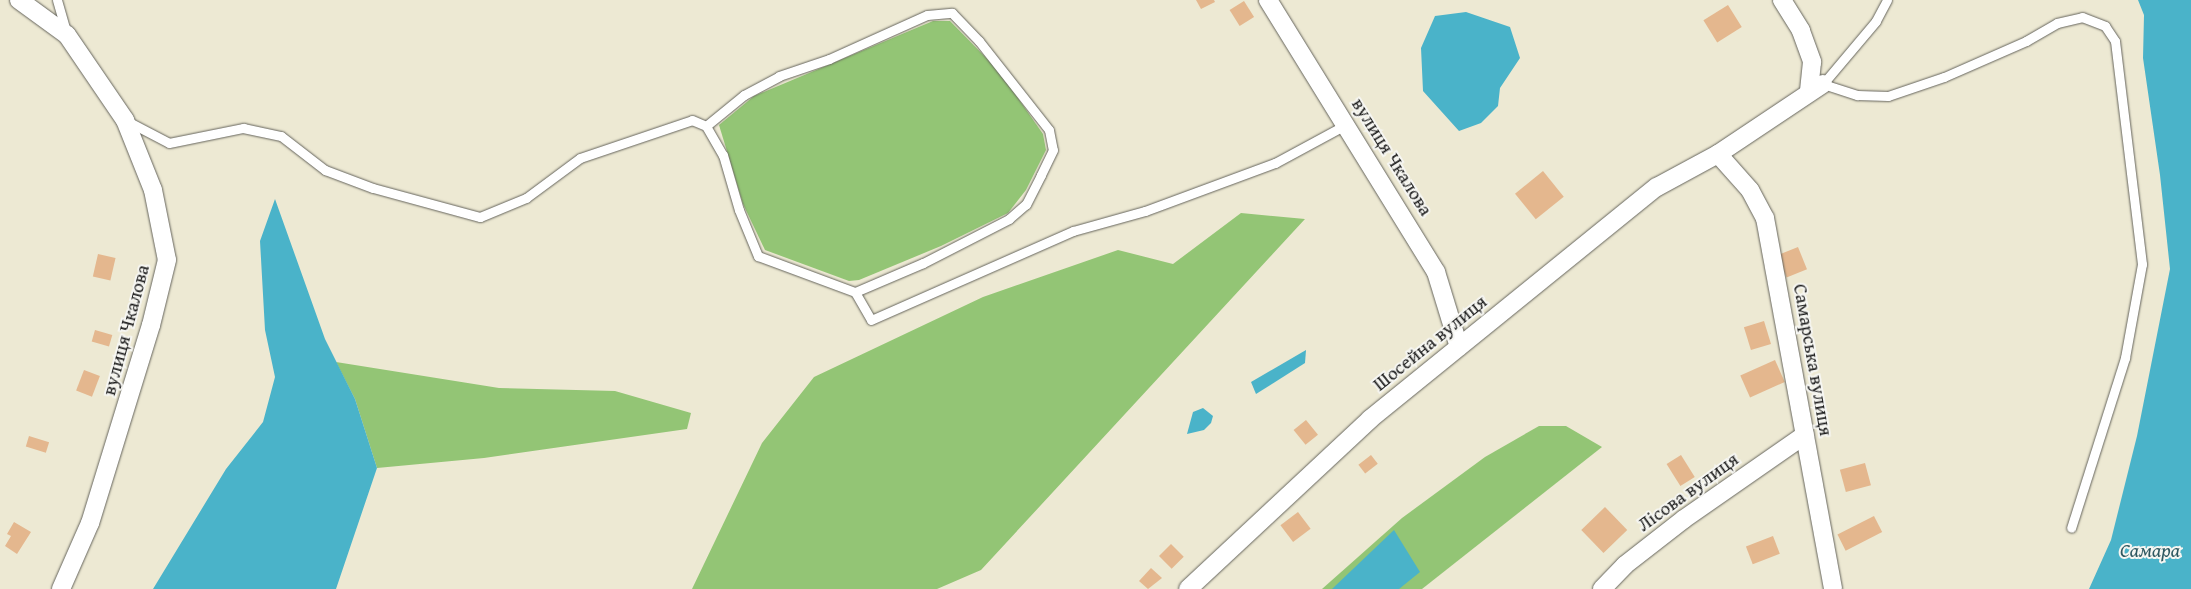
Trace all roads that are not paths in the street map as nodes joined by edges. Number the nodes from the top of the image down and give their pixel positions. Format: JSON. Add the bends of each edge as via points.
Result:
{"nodes":[{"id":1,"x":19,"y":0,"type":"edge"},
{"id":2,"x":58,"y":0,"type":"edge"},
{"id":3,"x":1268,"y":0,"type":"edge"},
{"id":4,"x":1782,"y":0,"type":"edge"},
{"id":5,"x":1887,"y":0,"type":"edge"},
{"id":6,"x":67,"y":35,"type":"junction"},
{"id":7,"x":1816,"y":88,"type":"junction"},
{"id":8,"x":125,"y":120,"type":"junction"},
{"id":9,"x":1347,"y":124,"type":"junction"},
{"id":10,"x":706,"y":126,"type":"junction"},
{"id":11,"x":1718,"y":154,"type":"junction"},
{"id":12,"x":854,"y":292,"type":"junction"},
{"id":13,"x":1459,"y":347,"type":"junction"},
{"id":14,"x":1805,"y":435,"type":"junction"},
{"id":15,"x":2071,"y":528,"type":"dead end"},
{"id":16,"x":61,"y":589,"type":"edge"},
{"id":17,"x":1188,"y":589,"type":"edge"},
{"id":18,"x":1602,"y":589,"type":"edge"},
{"id":19,"x":1833,"y":589,"type":"edge"}],
"edges":[{"from":1,"to":6,"type":"street","name":"вулиця Чкалова"},
{"from":2,"to":6,"type":"lane"},
{"from":3,"to":9,"type":"street","name":"вулиця Чкалова"},
{"from":4,"to":7,"type":"street","via":[[1802,31]]},
{"from":5,"to":7,"type":"lane","via":[[1876,21]]},
{"from":6,"to":8,"type":"street","name":"вулиця Чкалова"},
{"from":7,"to":11,"type":"street","name":"Шосейна вулиця"},
{"from":7,"to":15,"type":"lane","via":[[1888,96],[1944,77],[2026,41],[2057,23],[2082,17],[2104,26],[2115,42],[2118,92],[2142,264],[2125,358]]},
{"from":8,"to":10,"type":"lane","via":[[169,143],[243,128],[280,136],[325,170],[373,188],[480,217],[526,198],[580,158],[692,120]]},
{"from":8,"to":16,"type":"street","name":"вулиця Чкалова","via":[[152,190],[167,260],[148,334],[90,523]]},
{"from":9,"to":12,"type":"lane","via":[[1275,163],[1144,211],[1072,231],[871,320]]},
{"from":9,"to":13,"type":"street","name":"вулиця Чкалова","via":[[1436,272]]},
{"from":10,"to":12,"type":"lane","via":[[723,155],[758,256]]},
{"from":10,"to":12,"type":"lane","via":[[744,95],[779,76],[829,59],[927,15],[952,13],[979,41],[1049,130],[1053,150],[1041,175],[1026,204],[1009,219]]},
{"from":11,"to":13,"type":"street","name":"Шосейна вулиця","via":[[1657,187]]},
{"from":11,"to":14,"type":"street","name":"Самарська вулиця","via":[[1750,190],[1765,218]]},
{"from":13,"to":17,"type":"street","name":"Шосейна вулиця","via":[[1370,419]]},
{"from":14,"to":18,"type":"street","name":"Лісова вулиця","via":[[1684,519],[1625,565]]},
{"from":14,"to":19,"type":"street","name":"Самарська вулиця"}]}
